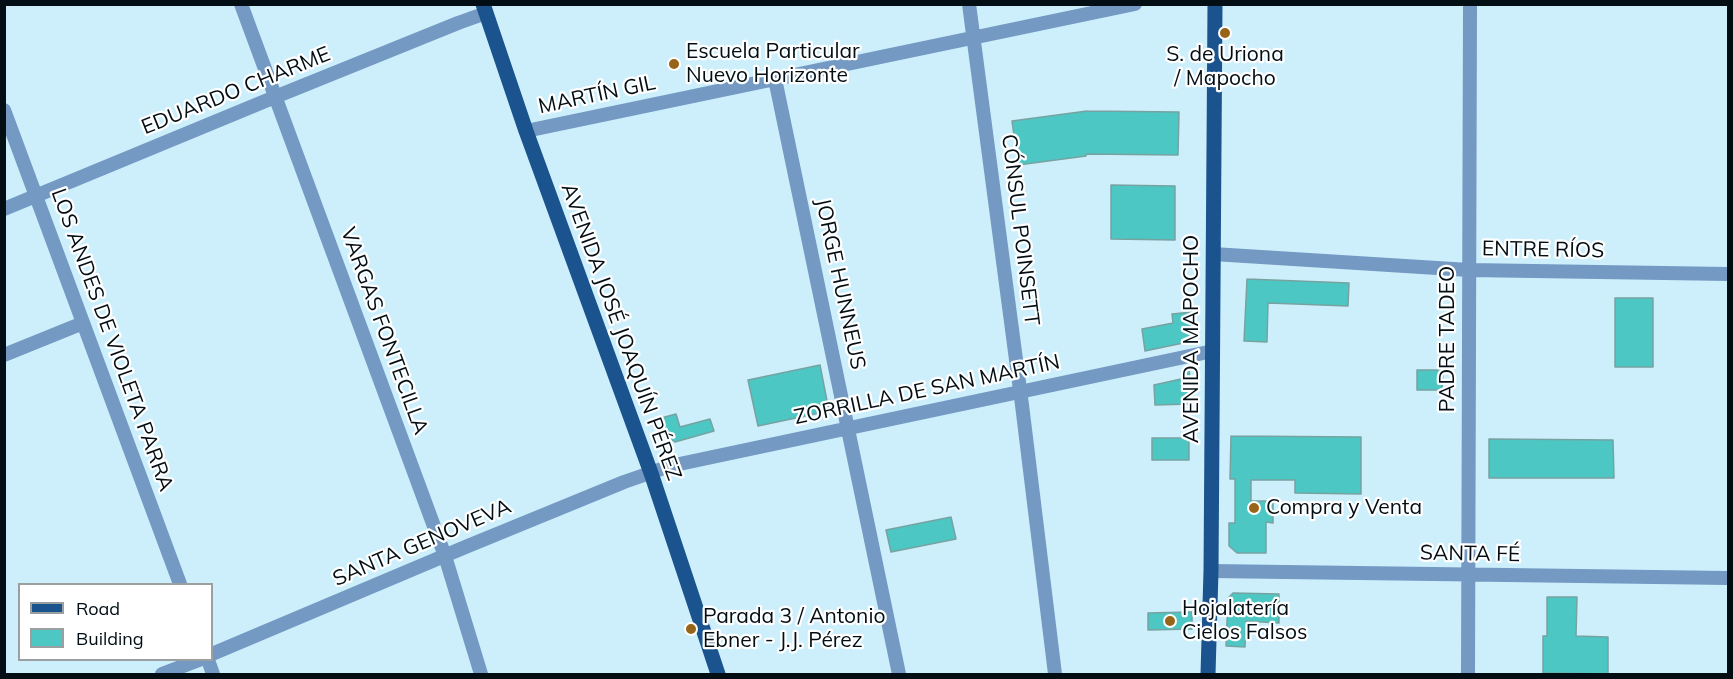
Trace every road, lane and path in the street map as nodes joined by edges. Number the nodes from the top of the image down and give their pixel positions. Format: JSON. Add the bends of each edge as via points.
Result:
{"nodes":[{"id":1,"x":241,"y":4,"type":"edge"},
{"id":2,"x":969,"y":4,"type":"edge"},
{"id":3,"x":1135,"y":4,"type":"edge"},
{"id":4,"x":1215,"y":4,"type":"edge"},
{"id":5,"x":1470,"y":4,"type":"edge"},
{"id":6,"x":484,"y":9,"type":"edge"},
{"id":7,"x":974,"y":38,"type":"junction"},
{"id":8,"x":775,"y":79,"type":"junction"},
{"id":9,"x":275,"y":97,"type":"junction"},
{"id":10,"x":4,"y":110,"type":"edge"},
{"id":11,"x":526,"y":131,"type":"junction"},
{"id":12,"x":36,"y":196,"type":"junction"},
{"id":13,"x":4,"y":209,"type":"edge"},
{"id":14,"x":1214,"y":254,"type":"junction"},
{"id":15,"x":1469,"y":270,"type":"junction"},
{"id":16,"x":1728,"y":274,"type":"edge"},
{"id":17,"x":83,"y":323,"type":"junction"},
{"id":18,"x":1213,"y":351,"type":"junction"},
{"id":19,"x":4,"y":355,"type":"edge"},
{"id":20,"x":1020,"y":392,"type":"junction"},
{"id":21,"x":848,"y":428,"type":"junction"},
{"id":22,"x":651,"y":472,"type":"junction"},
{"id":23,"x":445,"y":556,"type":"junction"},
{"id":24,"x":1211,"y":571,"type":"junction"},
{"id":25,"x":1468,"y":575,"type":"junction"},
{"id":26,"x":1728,"y":578,"type":"edge"},
{"id":27,"x":179,"y":583,"type":"edge"},
{"id":28,"x":213,"y":654,"type":"edge"},
{"id":29,"x":197,"y":661,"type":"edge"},
{"id":30,"x":162,"y":675,"type":"edge"},
{"id":31,"x":482,"y":675,"type":"edge"},
{"id":32,"x":718,"y":675,"type":"edge"},
{"id":33,"x":900,"y":675,"type":"edge"},
{"id":34,"x":1055,"y":675,"type":"edge"},
{"id":35,"x":1208,"y":675,"type":"edge"},
{"id":36,"x":1468,"y":675,"type":"edge"}],
"edges":[{"from":1,"to":9,"type":"street","name":"VARGAS FONTECILLA"},
{"from":2,"to":7,"type":"street","name":"CÓNSUL POINSETT"},
{"from":3,"to":7,"type":"street","name":"MARTÍN GIL"},
{"from":4,"to":14,"type":"main road","name":"AVENIDA MAPOCHO"},
{"from":5,"to":15,"type":"street","name":"PADRE TADEO"},
{"from":6,"to":9,"type":"street","name":"EDUARDO CHARME"},
{"from":6,"to":11,"type":"main road","name":"AVENIDA JOSÉ JOAQUÍN PÉREZ"},
{"from":7,"to":8,"type":"street","name":"MARTÍN GIL"},
{"from":7,"to":20,"type":"street","name":"CÓNSUL POINSETT"},
{"from":8,"to":11,"type":"street","name":"MARTÍN GIL"},
{"from":8,"to":21,"type":"street","name":"JORGE HUNNEUS"},
{"from":9,"to":12,"type":"street","name":"EDUARDO CHARME"},
{"from":9,"to":23,"type":"street","name":"VARGAS FONTECILLA"},
{"from":10,"to":12,"type":"street","name":"LOS ANDES DE VIOLETA PARRA"},
{"from":11,"to":22,"type":"main road","name":"AVENIDA JOSÉ JOAQUÍN PÉREZ"},
{"from":12,"to":13,"type":"street","name":"EDUARDO CHARME"},
{"from":12,"to":17,"type":"street","name":"LOS ANDES DE VIOLETA PARRA"},
{"from":14,"to":15,"type":"street","name":"ENTRE RÍOS"},
{"from":14,"to":18,"type":"main road","name":"AVENIDA MAPOCHO"},
{"from":15,"to":16,"type":"street","name":"ENTRE RÍOS"},
{"from":15,"to":25,"type":"street","name":"PADRE TADEO"},
{"from":17,"to":19,"type":"street"},
{"from":17,"to":27,"type":"street","name":"LOS ANDES DE VIOLETA PARRA"},
{"from":18,"to":20,"type":"street","name":"ZORRILLA DE SAN MARTÍN"},
{"from":18,"to":24,"type":"main road","name":"AVENIDA MAPOCHO"},
{"from":20,"to":21,"type":"street","name":"ZORRILLA DE SAN MARTÍN"},
{"from":20,"to":34,"type":"street","name":"CÓNSUL POINSETT"},
{"from":21,"to":22,"type":"street","name":"ZORRILLA DE SAN MARTÍN"},
{"from":21,"to":33,"type":"street","name":"JORGE HUNNEUS"},
{"from":22,"to":23,"type":"street","name":"SANTA GENOVEVA"},
{"from":22,"to":32,"type":"main road","name":"AVENIDA JOSÉ JOAQUÍN PÉREZ"},
{"from":23,"to":28,"type":"street","name":"SANTA GENOVEVA"},
{"from":23,"to":31,"type":"street","name":"VARGAS FONTECILLA"},
{"from":24,"to":25,"type":"street","name":"SANTA FÉ"},
{"from":24,"to":35,"type":"main road","name":"AVENIDA MAPOCHO"},
{"from":25,"to":26,"type":"street","name":"SANTA FÉ"},
{"from":25,"to":36,"type":"street","name":"PADRE TADEO"},
{"from":29,"to":30,"type":"street"}]}
